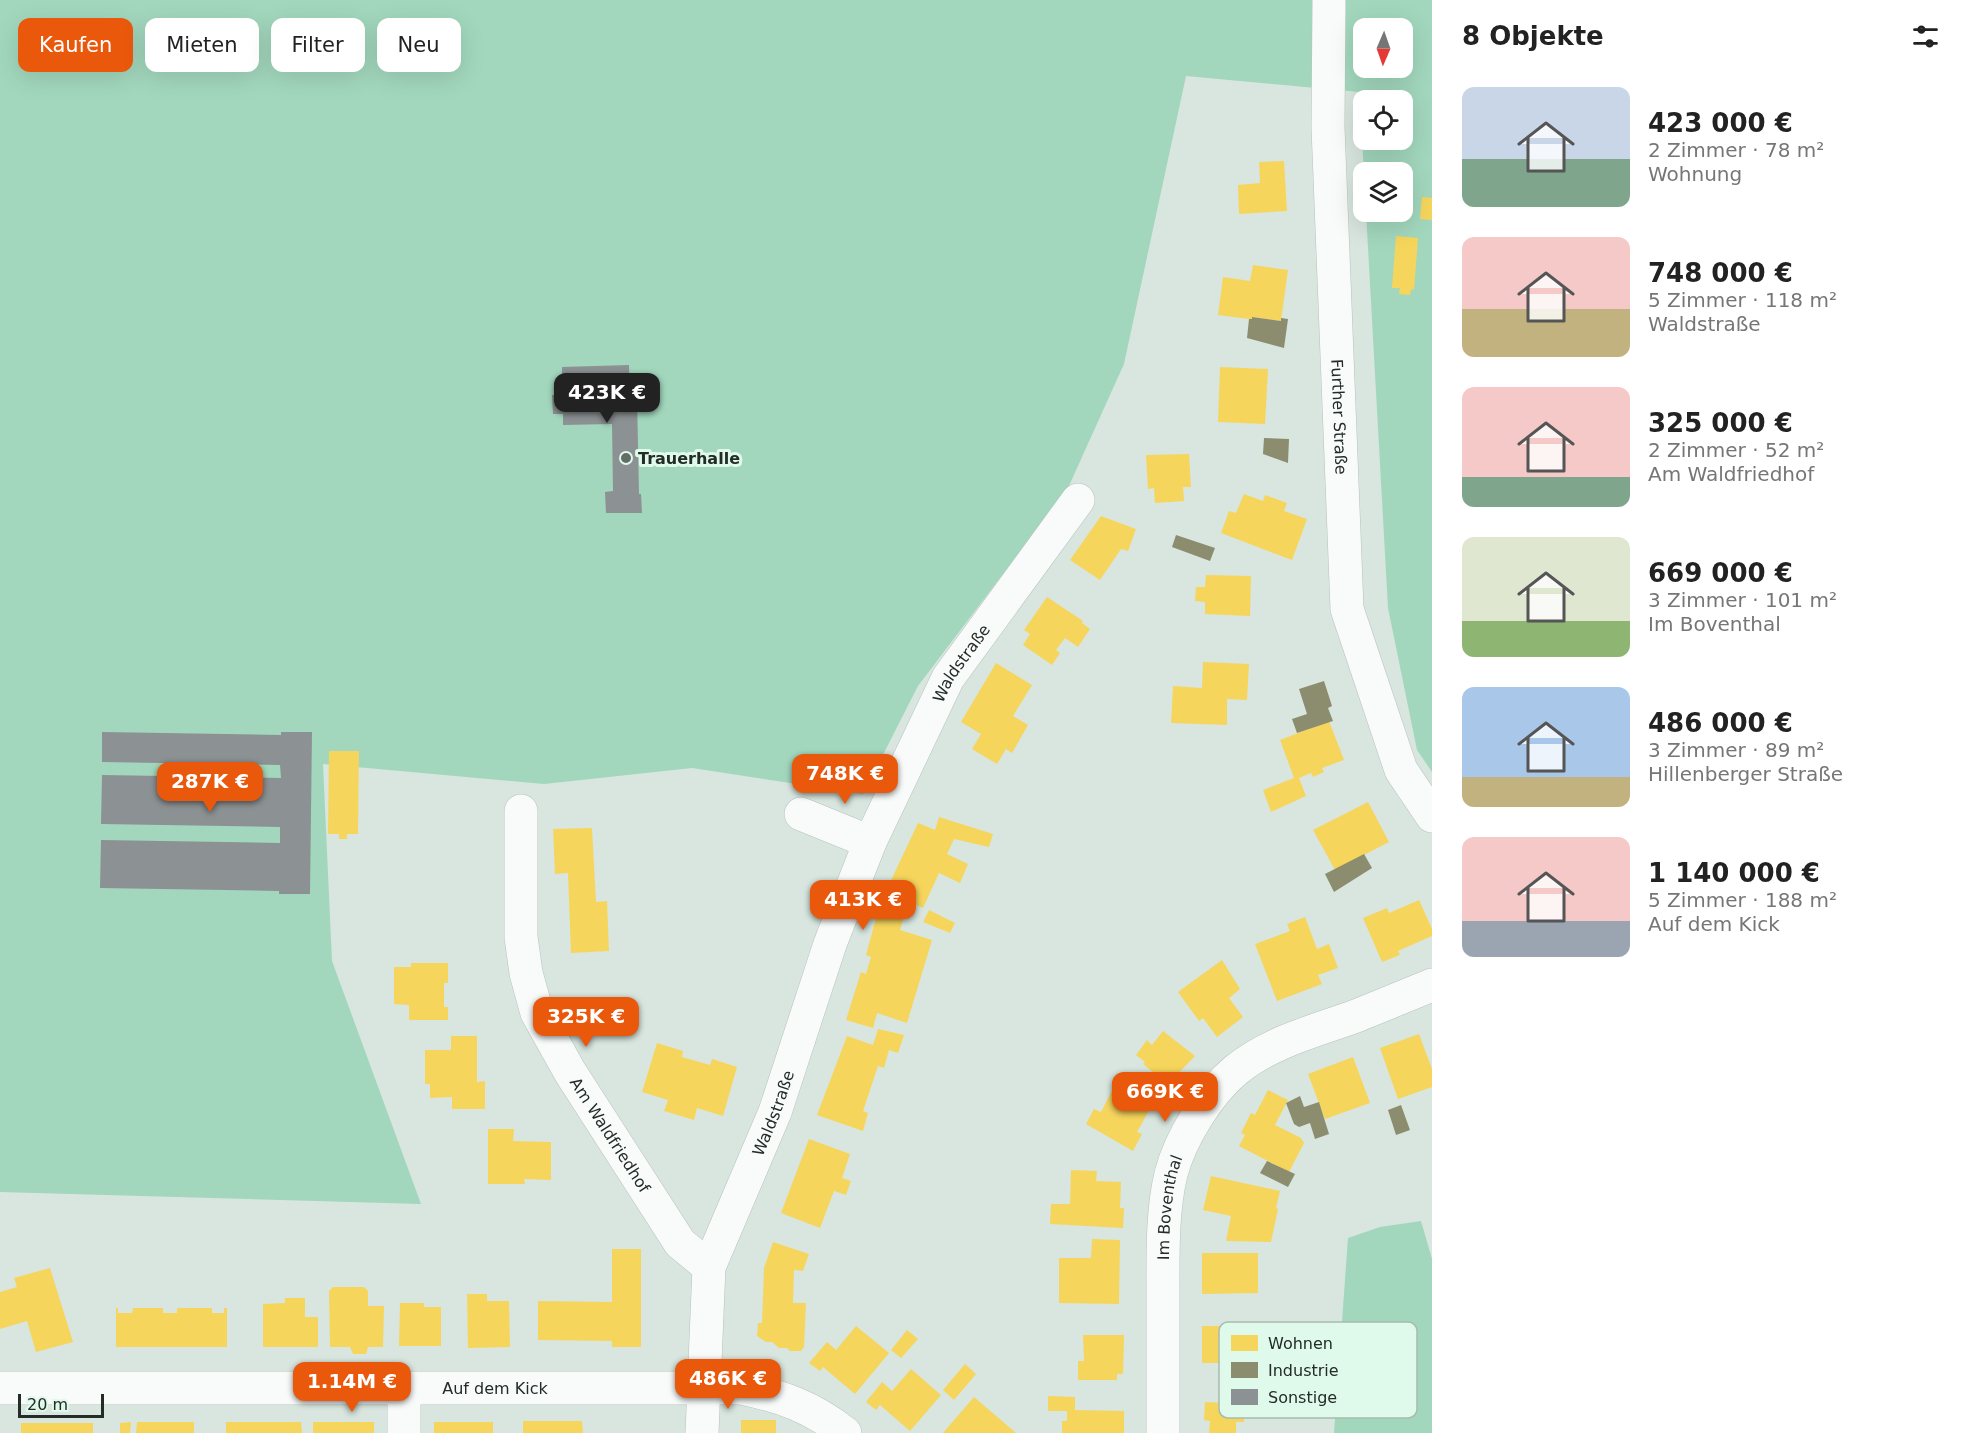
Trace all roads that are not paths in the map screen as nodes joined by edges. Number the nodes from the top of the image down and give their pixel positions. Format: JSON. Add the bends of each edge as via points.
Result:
{"nodes":[{"id":1,"x":1329,"y":0,"type":"edge"},
{"id":2,"x":1078,"y":500,"type":"dead end"},
{"id":3,"x":521,"y":811,"type":"dead end"},
{"id":4,"x":801,"y":814,"type":"dead end"},
{"id":5,"x":1432,"y":816,"type":"edge"},
{"id":6,"x":870,"y":842,"type":"junction"},
{"id":7,"x":1432,"y":985,"type":"edge"},
{"id":8,"x":709,"y":1267,"type":"junction"},
{"id":9,"x":703,"y":1387,"type":"junction"},
{"id":10,"x":0,"y":1388,"type":"edge"},
{"id":11,"x":404,"y":1388,"type":"junction"},
{"id":12,"x":404,"y":1433,"type":"edge"},
{"id":13,"x":702,"y":1433,"type":"edge"},
{"id":14,"x":844,"y":1433,"type":"edge"},
{"id":15,"x":1162,"y":1433,"type":"edge"}],
"edges":[{"from":1,"to":5,"type":"street","name":"Further Straße","via":[[1328,128],[1347,609],[1401,770]]},
{"from":2,"to":6,"type":"street","name":"Waldstraße","via":[[948,678]]},
{"from":3,"to":8,"type":"street","name":"Am Waldfriedhof","via":[[521,937],[537,1013],[570,1072],[680,1243]]},
{"from":4,"to":6,"type":"street"},
{"from":6,"to":8,"type":"street","name":"Waldstraße","via":[[830,944],[775,1112]]},
{"from":7,"to":15,"type":"street","name":"Im Boventhal","via":[[1261,1053],[1221,1085],[1196,1120],[1172,1173],[1167,1204],[1163,1246]]},
{"from":8,"to":9,"type":"street","name":"Waldstraße"},
{"from":9,"to":11,"type":"street","name":"Auf dem Kick"},
{"from":9,"to":13,"type":"street","name":"Waldstraße"},
{"from":9,"to":14,"type":"street","name":"Auf dem Kick","via":[[771,1394],[808,1408]]},
{"from":10,"to":11,"type":"street","name":"Auf dem Kick"},
{"from":11,"to":12,"type":"street"}]}
